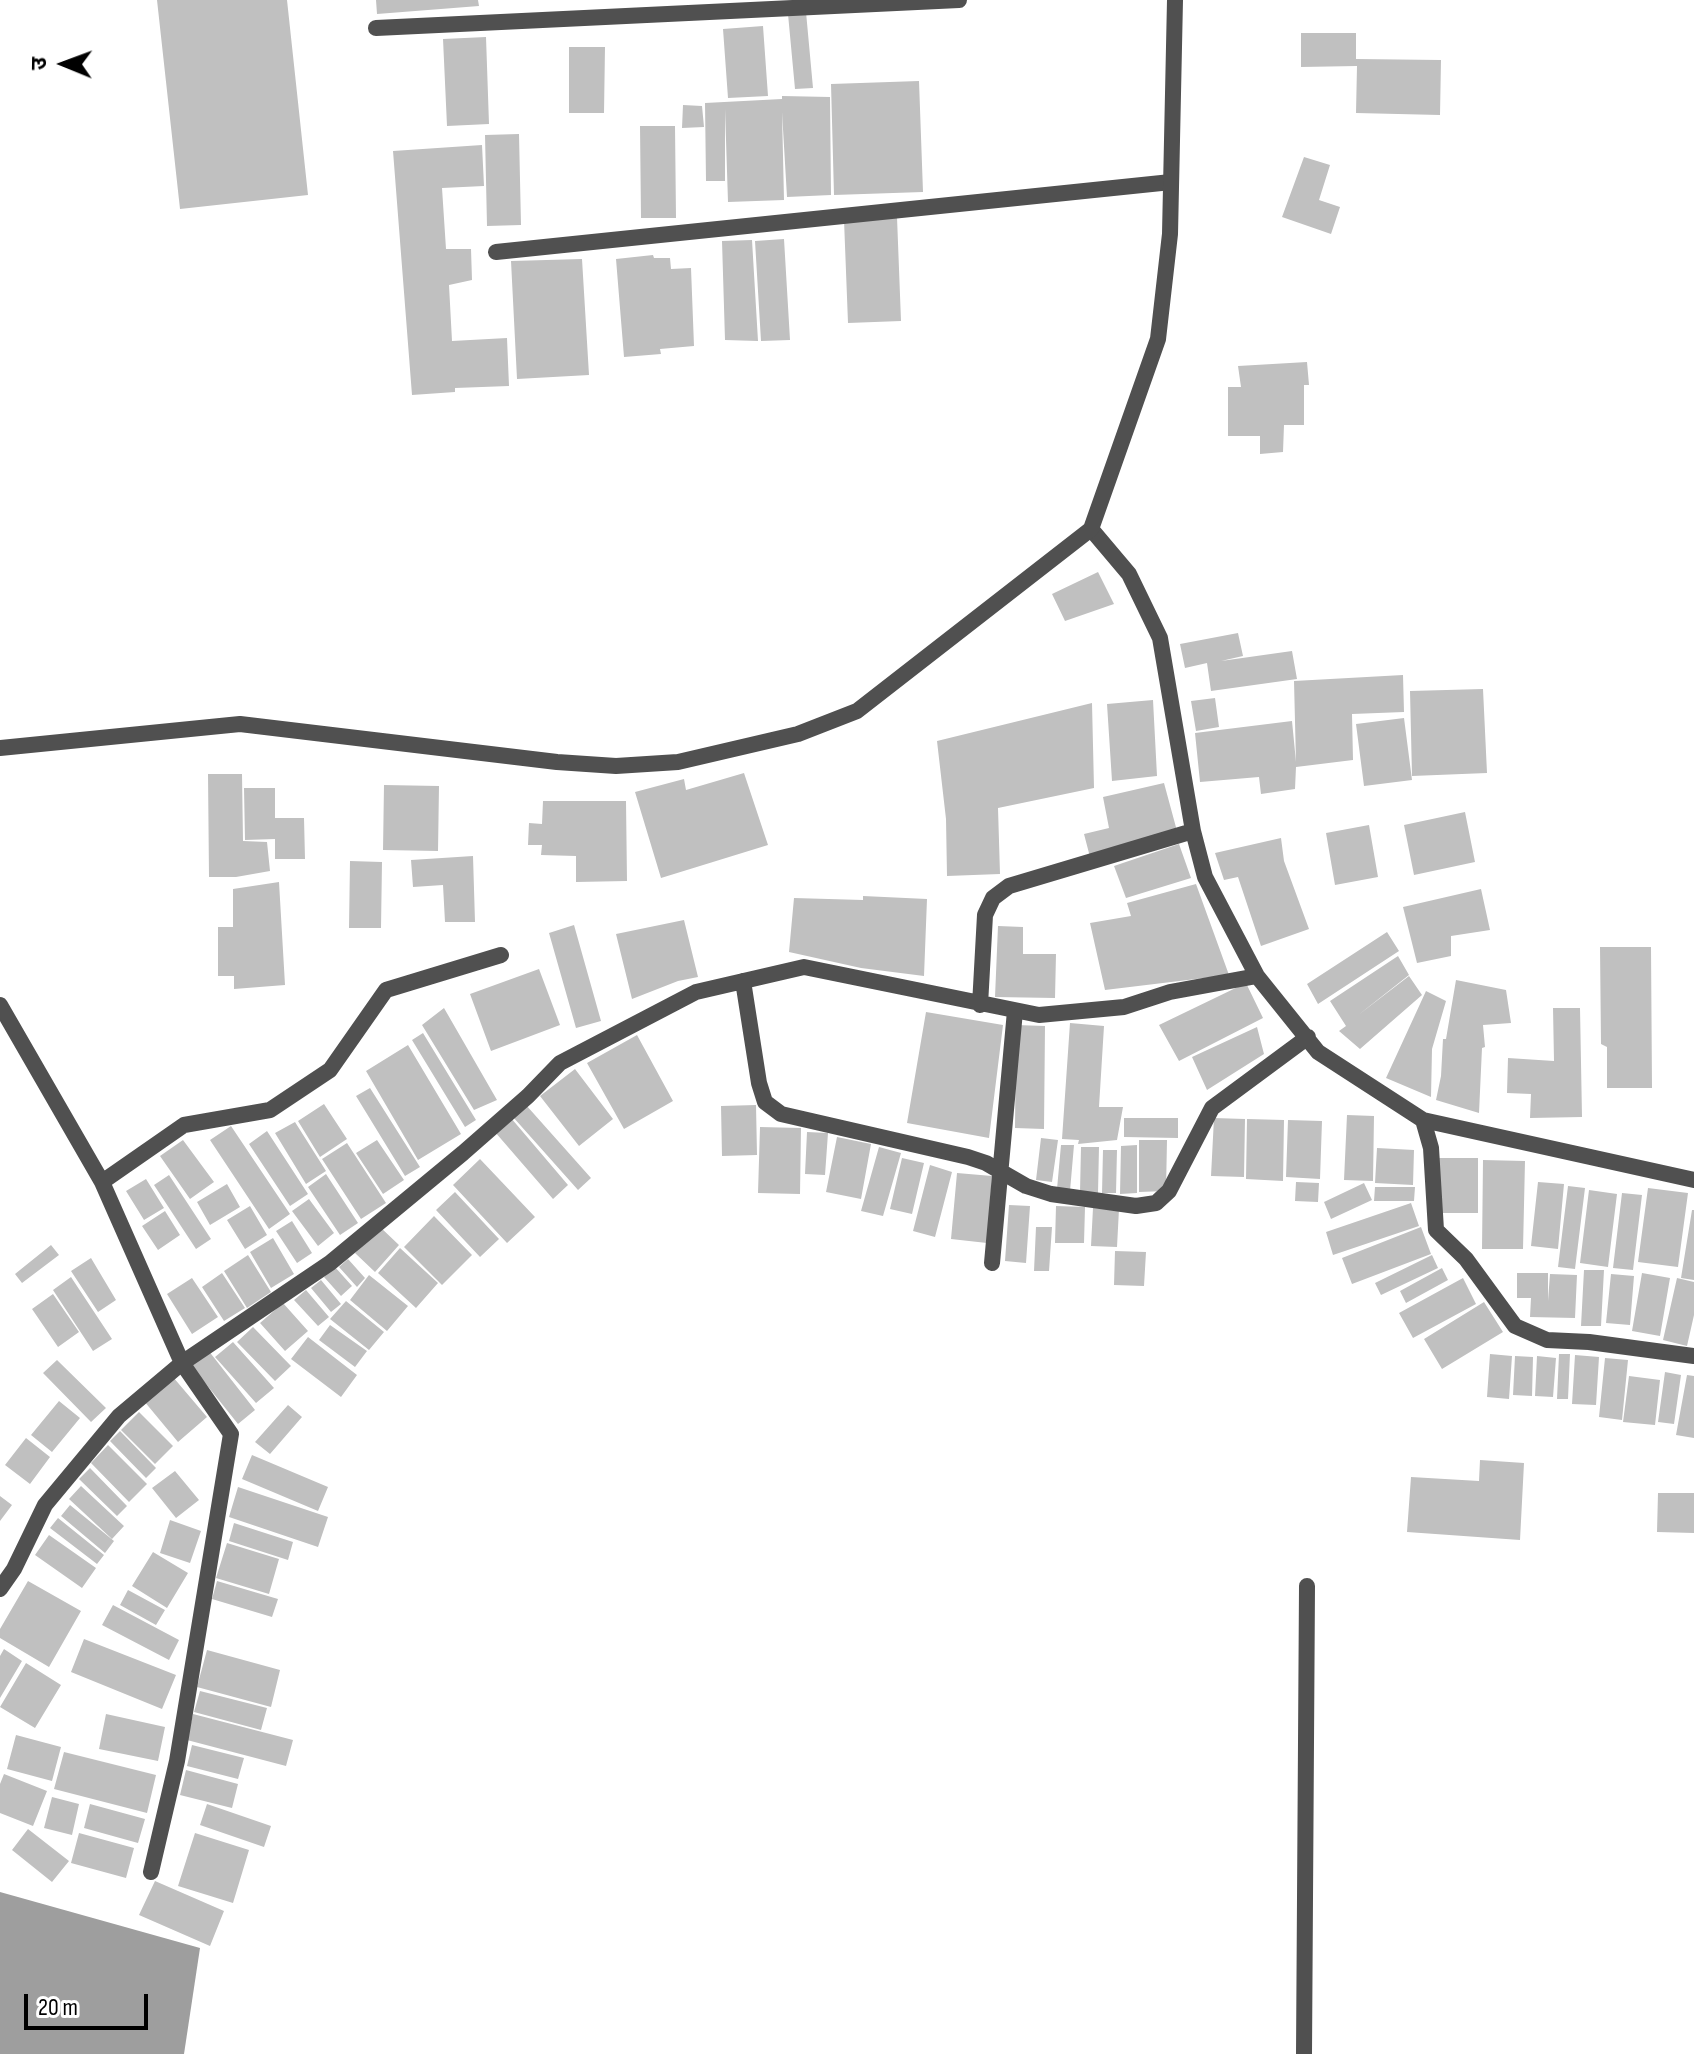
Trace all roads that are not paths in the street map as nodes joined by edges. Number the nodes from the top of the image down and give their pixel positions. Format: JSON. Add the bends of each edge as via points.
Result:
{"nodes":[{"id":1,"x":959,"y":0,"type":"edge"},
{"id":2,"x":1175,"y":0,"type":"edge"},
{"id":3,"x":376,"y":28,"type":"dead end"},
{"id":4,"x":1171,"y":182,"type":"junction"},
{"id":5,"x":496,"y":252,"type":"dead end"},
{"id":6,"x":1091,"y":529,"type":"junction"},
{"id":7,"x":0,"y":748,"type":"edge"},
{"id":8,"x":1193,"y":831,"type":"junction"},
{"id":9,"x":501,"y":955,"type":"dead end"},
{"id":10,"x":1257,"y":976,"type":"junction"},
{"id":11,"x":743,"y":981,"type":"junction"},
{"id":12,"x":0,"y":1005,"type":"edge"},
{"id":13,"x":980,"y":1005,"type":"junction"},
{"id":14,"x":1015,"y":1011,"type":"junction"},
{"id":15,"x":1308,"y":1037,"type":"junction"},
{"id":16,"x":1423,"y":1120,"type":"junction"},
{"id":17,"x":999,"y":1170,"type":"junction"},
{"id":18,"x":1694,"y":1180,"type":"edge"},
{"id":19,"x":102,"y":1182,"type":"junction"},
{"id":20,"x":992,"y":1263,"type":"dead end"},
{"id":21,"x":1694,"y":1356,"type":"edge"},
{"id":22,"x":182,"y":1363,"type":"junction"},
{"id":23,"x":1307,"y":1586,"type":"dead end"},
{"id":24,"x":0,"y":1589,"type":"edge"},
{"id":25,"x":151,"y":1872,"type":"dead end"},
{"id":26,"x":1304,"y":2054,"type":"edge"}],
"edges":[{"from":1,"to":3,"type":"street"},
{"from":2,"to":4,"type":"street"},
{"from":4,"to":5,"type":"street"},
{"from":4,"to":6,"type":"street","via":[[1158,339]]},
{"from":6,"to":7,"type":"street","via":[[857,711],[798,734],[678,762],[557,762],[240,724]]},
{"from":6,"to":8,"type":"street","via":[[1129,574],[1160,638]]},
{"from":8,"to":10,"type":"street","via":[[1205,877]]},
{"from":8,"to":13,"type":"street","via":[[1009,886],[993,898],[985,915]]},
{"from":9,"to":19,"type":"street","via":[[386,990],[330,1070],[270,1110],[184,1125]]},
{"from":10,"to":14,"type":"street","via":[[1170,992],[1124,1007],[1039,1015]]},
{"from":10,"to":15,"type":"street"},
{"from":11,"to":13,"type":"street","via":[[804,967]]},
{"from":11,"to":17,"type":"street","via":[[759,1083],[765,1102],[781,1114],[968,1157]]},
{"from":11,"to":22,"type":"street","via":[[696,992],[560,1063],[330,1263]]},
{"from":12,"to":19,"type":"street"},
{"from":13,"to":14,"type":"street"},
{"from":14,"to":17,"type":"street"},
{"from":15,"to":16,"type":"street","via":[[1318,1052]]},
{"from":15,"to":17,"type":"street","via":[[1212,1108],[1169,1191],[1156,1203],[1136,1206],[1051,1194]]},
{"from":16,"to":18,"type":"street"},
{"from":16,"to":21,"type":"street","via":[[1431,1148],[1436,1230],[1466,1259],[1515,1326],[1547,1340]]},
{"from":17,"to":20,"type":"street"},
{"from":19,"to":22,"type":"street"},
{"from":22,"to":24,"type":"street","via":[[119,1416],[45,1505]]},
{"from":22,"to":25,"type":"street","via":[[231,1434],[177,1761]]},
{"from":23,"to":26,"type":"street"}]}
